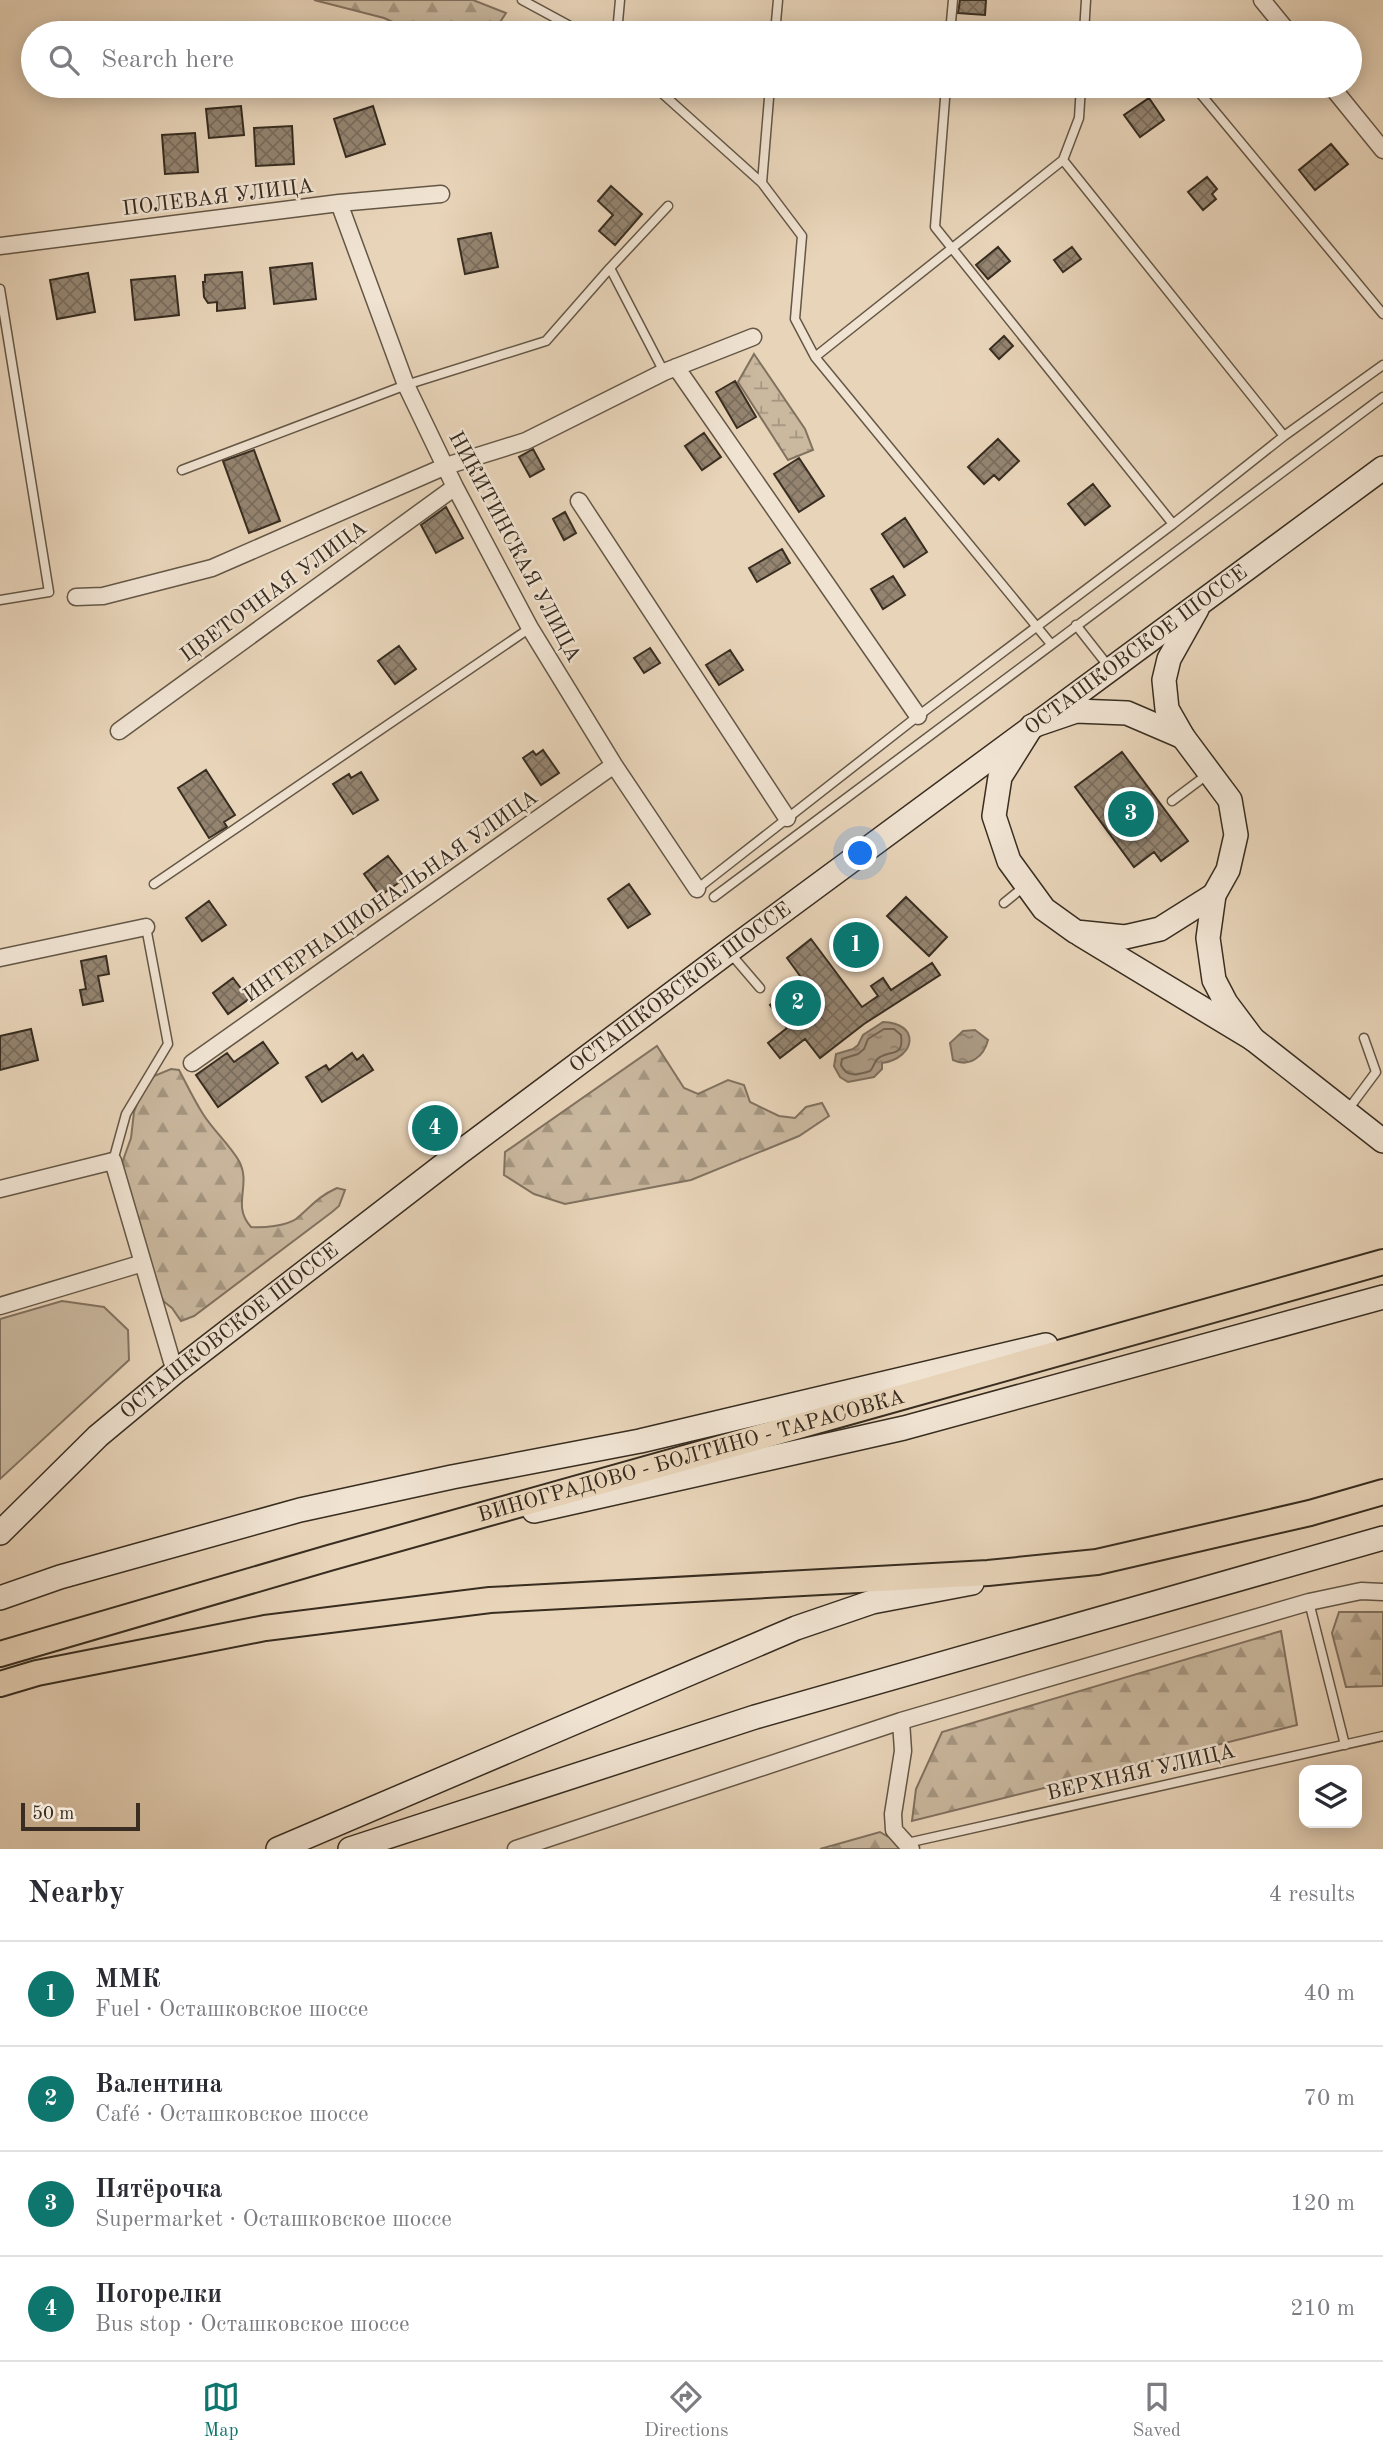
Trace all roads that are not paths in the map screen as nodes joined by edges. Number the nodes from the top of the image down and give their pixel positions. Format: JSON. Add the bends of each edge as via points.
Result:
{"nodes":[{"id":1,"x":522,"y":0,"type":"edge"},
{"id":2,"x":620,"y":0,"type":"edge"},
{"id":3,"x":778,"y":0,"type":"edge"},
{"id":4,"x":953,"y":0,"type":"edge"},
{"id":5,"x":1086,"y":0,"type":"edge"},
{"id":6,"x":1262,"y":0,"type":"edge"},
{"id":7,"x":561,"y":21,"type":"edge"},
{"id":8,"x":618,"y":21,"type":"edge"},
{"id":9,"x":776,"y":21,"type":"edge"},
{"id":10,"x":951,"y":21,"type":"edge"},
{"id":11,"x":1085,"y":21,"type":"edge"},
{"id":12,"x":1279,"y":21,"type":"edge"},
{"id":13,"x":667,"y":98,"type":"edge"},
{"id":14,"x":770,"y":98,"type":"edge"},
{"id":15,"x":945,"y":98,"type":"edge"},
{"id":16,"x":1080,"y":98,"type":"edge"},
{"id":17,"x":1204,"y":98,"type":"edge"},
{"id":18,"x":1341,"y":98,"type":"edge"},
{"id":19,"x":1383,"y":150,"type":"edge"},
{"id":20,"x":1063,"y":160,"type":"junction"},
{"id":21,"x":762,"y":183,"type":"junction"},
{"id":22,"x":441,"y":194,"type":"dead end"},
{"id":23,"x":339,"y":203,"type":"junction"},
{"id":24,"x":668,"y":206,"type":"dead end"},
{"id":25,"x":0,"y":246,"type":"edge"},
{"id":26,"x":951,"y":249,"type":"junction"},
{"id":27,"x":610,"y":268,"type":"junction"},
{"id":28,"x":0,"y":289,"type":"edge"},
{"id":29,"x":1383,"y":314,"type":"edge"},
{"id":30,"x":753,"y":337,"type":"dead end"},
{"id":31,"x":815,"y":357,"type":"junction"},
{"id":32,"x":1383,"y":366,"type":"edge"},
{"id":33,"x":670,"y":370,"type":"junction"},
{"id":34,"x":407,"y":385,"type":"junction"},
{"id":35,"x":1383,"y":397,"type":"edge"},
{"id":36,"x":1284,"y":436,"type":"junction"},
{"id":37,"x":446,"y":466,"type":"junction"},
{"id":38,"x":1383,"y":468,"type":"edge"},
{"id":39,"x":182,"y":470,"type":"dead end"},
{"id":40,"x":455,"y":487,"type":"junction"},
{"id":41,"x":579,"y":501,"type":"dead end"},
{"id":42,"x":1173,"y":524,"type":"junction"},
{"id":43,"x":76,"y":597,"type":"dead end"},
{"id":44,"x":0,"y":600,"type":"edge"},
{"id":45,"x":1200,"y":604,"type":"junction"},
{"id":46,"x":1076,"y":625,"type":"junction"},
{"id":47,"x":1037,"y":626,"type":"junction"},
{"id":48,"x":530,"y":628,"type":"junction"},
{"id":49,"x":1051,"y":644,"type":"junction"},
{"id":50,"x":1110,"y":668,"type":"junction"},
{"id":51,"x":918,"y":716,"type":"junction"},
{"id":52,"x":1032,"y":726,"type":"junction"},
{"id":53,"x":119,"y":731,"type":"dead end"},
{"id":54,"x":1183,"y":737,"type":"junction"},
{"id":55,"x":614,"y":765,"type":"junction"},
{"id":56,"x":1211,"y":772,"type":"junction"},
{"id":57,"x":1172,"y":801,"type":"dead end"},
{"id":58,"x":787,"y":818,"type":"junction"},
{"id":59,"x":155,"y":884,"type":"dead end"},
{"id":60,"x":1026,"y":885,"type":"junction"},
{"id":61,"x":697,"y":888,"type":"joint"},
{"id":62,"x":1214,"y":895,"type":"junction"},
{"id":63,"x":714,"y":897,"type":"dead end"},
{"id":64,"x":1003,"y":903,"type":"dead end"},
{"id":65,"x":146,"y":928,"type":"joint"},
{"id":66,"x":1076,"y":932,"type":"junction"},
{"id":67,"x":729,"y":951,"type":"junction"},
{"id":68,"x":0,"y":958,"type":"edge"},
{"id":69,"x":760,"y":988,"type":"dead end"},
{"id":70,"x":1364,"y":1038,"type":"dead end"},
{"id":71,"x":1253,"y":1039,"type":"junction"},
{"id":72,"x":192,"y":1063,"type":"dead end"},
{"id":73,"x":1346,"y":1112,"type":"junction"},
{"id":74,"x":1383,"y":1141,"type":"edge"},
{"id":75,"x":113,"y":1161,"type":"junction"},
{"id":76,"x":0,"y":1189,"type":"edge"},
{"id":77,"x":1383,"y":1262,"type":"edge"},
{"id":78,"x":143,"y":1263,"type":"junction"},
{"id":79,"x":1359,"y":1269,"type":"junction"},
{"id":80,"x":1383,"y":1297,"type":"edge"},
{"id":81,"x":0,"y":1306,"type":"edge"},
{"id":82,"x":175,"y":1372,"type":"junction"},
{"id":83,"x":1383,"y":1492,"type":"edge"},
{"id":84,"x":0,"y":1533,"type":"edge"},
{"id":85,"x":1383,"y":1538,"type":"edge"},
{"id":86,"x":329,"y":1558,"type":"junction"},
{"id":87,"x":1097,"y":1562,"type":"junction"},
{"id":88,"x":1383,"y":1592,"type":"edge"},
{"id":89,"x":0,"y":1598,"type":"edge"},
{"id":90,"x":1309,"y":1602,"type":"junction"},
{"id":91,"x":3,"y":1653,"type":"edge"},
{"id":92,"x":7,"y":1681,"type":"edge"},
{"id":93,"x":901,"y":1721,"type":"junction"},
{"id":94,"x":1383,"y":1736,"type":"edge"},
{"id":95,"x":1345,"y":1745,"type":"junction"},
{"id":96,"x":909,"y":1846,"type":"edge"},
{"id":97,"x":278,"y":1849,"type":"edge"},
{"id":98,"x":349,"y":1849,"type":"edge"},
{"id":99,"x":516,"y":1849,"type":"edge"}],
"edges":[{"from":1,"to":7,"type":"lane"},
{"from":2,"to":8,"type":"lane"},
{"from":3,"to":9,"type":"lane"},
{"from":4,"to":10,"type":"lane"},
{"from":5,"to":11,"type":"lane"},
{"from":6,"to":12,"type":"street"},
{"from":13,"to":21,"type":"lane"},
{"from":14,"to":21,"type":"lane"},
{"from":15,"to":26,"type":"lane","via":[[935,227]]},
{"from":16,"to":20,"type":"lane","via":[[1079,118]]},
{"from":17,"to":29,"type":"lane"},
{"from":18,"to":19,"type":"street"},
{"from":20,"to":26,"type":"lane"},
{"from":20,"to":36,"type":"lane"},
{"from":21,"to":31,"type":"lane","via":[[802,236],[795,320]]},
{"from":22,"to":23,"type":"street","name":"ПОЛЕВАЯ УЛИЦА"},
{"from":23,"to":25,"type":"street","name":"ПОЛЕВАЯ УЛИЦА"},
{"from":23,"to":34,"type":"street","name":"НИКИТИНСКАЯ УЛИЦА"},
{"from":24,"to":27,"type":"lane"},
{"from":26,"to":31,"type":"lane"},
{"from":26,"to":42,"type":"lane"},
{"from":27,"to":33,"type":"lane"},
{"from":27,"to":34,"type":"lane","via":[[546,341]]},
{"from":28,"to":44,"type":"lane","via":[[49,592]]},
{"from":30,"to":33,"type":"street"},
{"from":31,"to":47,"type":"lane"},
{"from":32,"to":36,"type":"lane"},
{"from":33,"to":37,"type":"street","via":[[526,441]]},
{"from":33,"to":51,"type":"street"},
{"from":34,"to":37,"type":"street","name":"НИКИТИНСКАЯ УЛИЦА"},
{"from":34,"to":39,"type":"lane"},
{"from":35,"to":46,"type":"lane"},
{"from":36,"to":42,"type":"lane"},
{"from":37,"to":40,"type":"street","name":"НИКИТИНСКАЯ УЛИЦА"},
{"from":37,"to":43,"type":"street","via":[[212,568],[103,596]]},
{"from":38,"to":45,"type":"main road","name":"ОСТАШКОВСКОЕ ШОССЕ"},
{"from":40,"to":48,"type":"street","name":"НИКИТИНСКАЯ УЛИЦА"},
{"from":40,"to":53,"type":"street","name":"ЦВЕТОЧНАЯ УЛИЦА"},
{"from":41,"to":58,"type":"street"},
{"from":42,"to":47,"type":"lane"},
{"from":45,"to":50,"type":"main road","name":"ОСТАШКОВСКОЕ ШОССЕ"},
{"from":45,"to":54,"type":"main road","via":[[1169,659],[1164,680],[1167,709]]},
{"from":46,"to":49,"type":"lane"},
{"from":46,"to":50,"type":"lane"},
{"from":47,"to":49,"type":"lane"},
{"from":47,"to":51,"type":"lane"},
{"from":48,"to":55,"type":"street","name":"НИКИТИНСКАЯ УЛИЦА"},
{"from":48,"to":59,"type":"lane"},
{"from":49,"to":63,"type":"lane"},
{"from":50,"to":52,"type":"main road","name":"ОСТАШКОВСКОЕ ШОССЕ"},
{"from":51,"to":58,"type":"lane"},
{"from":52,"to":54,"type":"main road","via":[[1076,711],[1127,713]]},
{"from":52,"to":60,"type":"main road","via":[[1000,777],[994,816],[1009,861]]},
{"from":52,"to":67,"type":"main road","name":"ОСТАШКОВСКОЕ ШОССЕ"},
{"from":54,"to":56,"type":"main road"},
{"from":55,"to":61,"type":"street","name":"НИКИТИНСКАЯ УЛИЦА"},
{"from":55,"to":72,"type":"street","name":"ИНТЕРНАЦИОНАЛЬНАЯ УЛИЦА"},
{"from":56,"to":57,"type":"lane"},
{"from":56,"to":62,"type":"main road","via":[[1230,800],[1236,835],[1228,870]]},
{"from":58,"to":61,"type":"lane"},
{"from":60,"to":64,"type":"lane"},
{"from":60,"to":66,"type":"main road","via":[[1044,909]]},
{"from":62,"to":66,"type":"main road","via":[[1160,929],[1125,937]]},
{"from":62,"to":71,"type":"main road","via":[[1208,938],[1214,980]]},
{"from":65,"to":68,"type":"street"},
{"from":65,"to":75,"type":"lane","via":[[168,1044],[125,1114]]},
{"from":66,"to":71,"type":"main road"},
{"from":67,"to":69,"type":"lane"},
{"from":67,"to":82,"type":"main road","name":"ОСТАШКОВСКОЕ ШОССЕ"},
{"from":70,"to":73,"type":"lane","via":[[1376,1072]]},
{"from":71,"to":73,"type":"main road"},
{"from":73,"to":74,"type":"main road"},
{"from":75,"to":76,"type":"street"},
{"from":75,"to":78,"type":"street"},
{"from":77,"to":79,"type":"main road","name":"ВИНОГРАДОВО - БОЛТИНО - ТАРАСОВКА"},
{"from":78,"to":81,"type":"street"},
{"from":78,"to":82,"type":"street"},
{"from":79,"to":86,"type":"main road","name":"ВИНОГРАДОВО - БОЛТИНО - ТАРАСОВКА"},
{"from":79,"to":89,"type":"main road","via":[[640,1441],[300,1510]]},
{"from":80,"to":86,"type":"main road","via":[[904,1427]]},
{"from":82,"to":84,"type":"main road","name":"ОСТАШКОВСКОЕ ШОССЕ","via":[[98,1436]]},
{"from":83,"to":87,"type":"main road"},
{"from":85,"to":98,"type":"main road","via":[[755,1717]]},
{"from":86,"to":91,"type":"main road","name":"ВИНОГРАДОВО - БОЛТИНО - ТАРАСОВКА"},
{"from":87,"to":92,"type":"main road","via":[[988,1573],[490,1600],[265,1628]]},
{"from":87,"to":97,"type":"main road","via":[[872,1602],[796,1628]]},
{"from":88,"to":90,"type":"street","via":[[1361,1591]]},
{"from":90,"to":93,"type":"street"},
{"from":90,"to":95,"type":"lane"},
{"from":93,"to":96,"type":"street","via":[[903,1751],[894,1830]]},
{"from":93,"to":99,"type":"street"},
{"from":94,"to":95,"type":"lane","name":"ВЕРХНЯЯ УЛИЦА"},
{"from":95,"to":96,"type":"lane","name":"ВЕРХНЯЯ УЛИЦА"}]}
